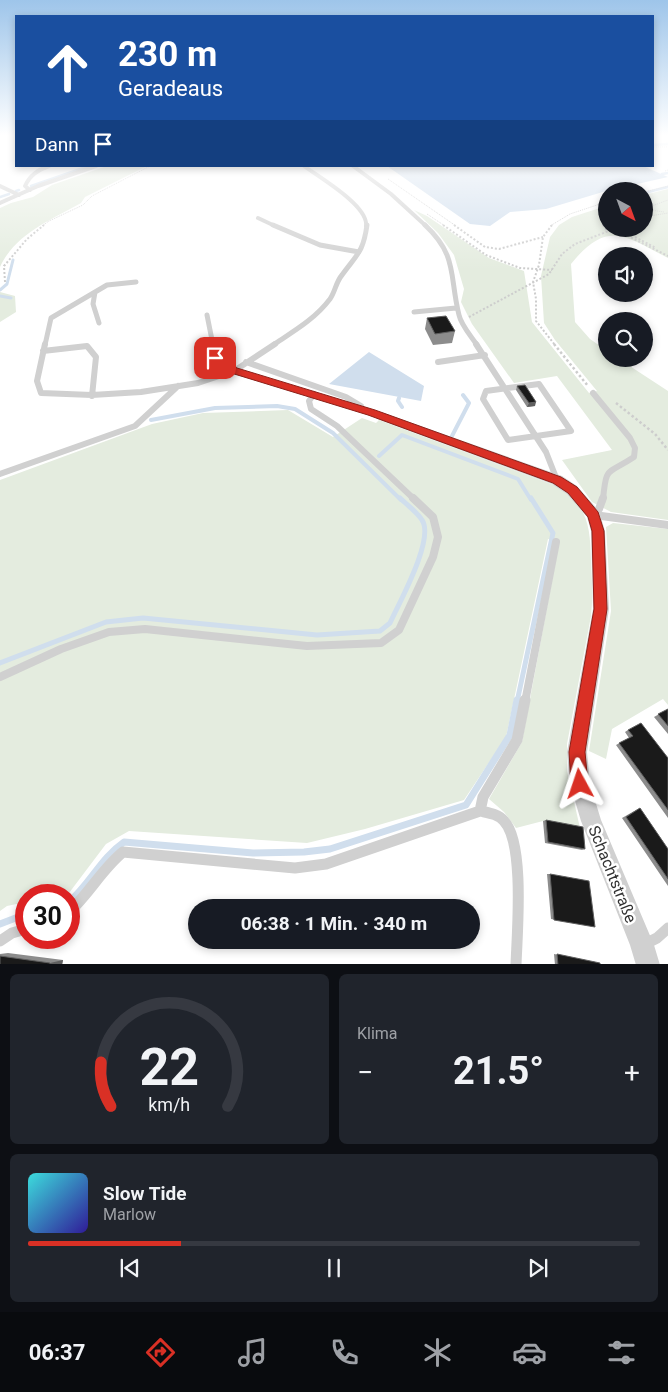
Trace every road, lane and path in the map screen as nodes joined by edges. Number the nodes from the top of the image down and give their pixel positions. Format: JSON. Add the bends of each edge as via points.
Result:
{"nodes":[{"id":1,"x":28,"y":180,"type":"edge"},
{"id":2,"x":58,"y":180,"type":"edge"},
{"id":3,"x":123,"y":180,"type":"edge"},
{"id":4,"x":323,"y":180,"type":"edge"},
{"id":5,"x":371,"y":180,"type":"edge"},
{"id":6,"x":390,"y":180,"type":"edge"},
{"id":7,"x":0,"y":186,"type":"edge"},
{"id":8,"x":668,"y":186,"type":"edge"},
{"id":9,"x":30,"y":190,"type":"junction"},
{"id":10,"x":653,"y":190,"type":"edge"},
{"id":11,"x":20,"y":195,"type":"junction"},
{"id":12,"x":668,"y":200,"type":"edge"},
{"id":13,"x":0,"y":203,"type":"edge"},
{"id":14,"x":404,"y":205,"type":"junction"},
{"id":15,"x":598,"y":205,"type":"edge"},
{"id":16,"x":653,"y":206,"type":"edge"},
{"id":17,"x":653,"y":210,"type":"edge"},
{"id":18,"x":668,"y":213,"type":"edge"},
{"id":19,"x":653,"y":216,"type":"edge"},
{"id":20,"x":258,"y":218,"type":"dead end"},
{"id":21,"x":598,"y":235,"type":"edge"},
{"id":22,"x":542,"y":237,"type":"junction"},
{"id":23,"x":633,"y":238,"type":"edge"},
{"id":24,"x":637,"y":238,"type":"edge"},
{"id":25,"x":359,"y":252,"type":"junction"},
{"id":26,"x":668,"y":255,"type":"edge"},
{"id":27,"x":536,"y":270,"type":"junction"},
{"id":28,"x":552,"y":270,"type":"junction"},
{"id":29,"x":4,"y":282,"type":"dead end"},
{"id":30,"x":136,"y":282,"type":"dead end"},
{"id":31,"x":533,"y":282,"type":"junction"},
{"id":32,"x":94,"y":292,"type":"junction"},
{"id":33,"x":456,"y":308,"type":"junction"},
{"id":34,"x":414,"y":312,"type":"dead end"},
{"id":35,"x":207,"y":315,"type":"dead end"},
{"id":36,"x":459,"y":317,"type":"junction"},
{"id":37,"x":99,"y":323,"type":"dead end"},
{"id":38,"x":43,"y":351,"type":"junction"},
{"id":39,"x":485,"y":355,"type":"junction"},
{"id":40,"x":246,"y":362,"type":"junction"},
{"id":41,"x":438,"y":362,"type":"dead end"},
{"id":42,"x":234,"y":370,"type":"junction"},
{"id":43,"x":178,"y":386,"type":"junction"},
{"id":44,"x":505,"y":387,"type":"junction"},
{"id":45,"x":593,"y":393,"type":"joint"},
{"id":46,"x":314,"y":394,"type":"junction"},
{"id":47,"x":92,"y":396,"type":"junction"},
{"id":48,"x":616,"y":403,"type":"dead end"},
{"id":49,"x":376,"y":414,"type":"junction"},
{"id":50,"x":534,"y":437,"type":"junction"},
{"id":51,"x":668,"y":450,"type":"edge"},
{"id":52,"x":0,"y":474,"type":"edge"},
{"id":53,"x":557,"y":480,"type":"junction"},
{"id":54,"x":594,"y":515,"type":"junction"},
{"id":55,"x":668,"y":525,"type":"edge"},
{"id":56,"x":556,"y":542,"type":"dead end"},
{"id":57,"x":0,"y":676,"type":"edge"},
{"id":58,"x":480,"y":811,"type":"junction"},
{"id":59,"x":80,"y":903,"type":"edge"},
{"id":60,"x":668,"y":928,"type":"edge"},
{"id":61,"x":15,"y":932,"type":"edge"},
{"id":62,"x":0,"y":941,"type":"edge"},
{"id":63,"x":645,"y":955,"type":"edge"},
{"id":64,"x":516,"y":964,"type":"edge"}],
"edges":[{"from":1,"to":9,"type":"lane","via":[[25,186]]},
{"from":2,"to":9,"type":"lane"},
{"from":3,"to":29,"type":"path","via":[[49,221],[27,239],[4,266]]},
{"from":4,"to":25,"type":"lane","via":[[356,204],[366,222],[364,244]]},
{"from":5,"to":14,"type":"lane"},
{"from":6,"to":22,"type":"path","via":[[484,247],[499,249]]},
{"from":7,"to":11,"type":"lane"},
{"from":8,"to":10,"type":"path"},
{"from":9,"to":11,"type":"lane"},
{"from":11,"to":13,"type":"lane"},
{"from":12,"to":16,"type":"path"},
{"from":14,"to":27,"type":"path","via":[[431,216],[486,255],[519,268]]},
{"from":14,"to":33,"type":"lane","via":[[433,233],[448,254]]},
{"from":15,"to":22,"type":"path","via":[[559,219]]},
{"from":17,"to":18,"type":"path"},
{"from":18,"to":19,"type":"path"},
{"from":20,"to":25,"type":"lane","via":[[320,245]]},
{"from":21,"to":28,"type":"path","via":[[565,251]]},
{"from":22,"to":27,"type":"path"},
{"from":23,"to":26,"type":"path"},
{"from":24,"to":26,"type":"path"},
{"from":25,"to":40,"type":"lane","via":[[341,276],[331,298],[311,320]]},
{"from":27,"to":28,"type":"path"},
{"from":27,"to":31,"type":"path"},
{"from":28,"to":31,"type":"path"},
{"from":30,"to":32,"type":"lane","via":[[107,284]]},
{"from":31,"to":36,"type":"path","via":[[469,317]]},
{"from":31,"to":45,"type":"path","via":[[536,320]]},
{"from":32,"to":37,"type":"lane","via":[[93,304]]},
{"from":32,"to":38,"type":"lane","via":[[51,318]]},
{"from":33,"to":34,"type":"lane"},
{"from":33,"to":36,"type":"lane"},
{"from":35,"to":42,"type":"lane","via":[[215,358]]},
{"from":36,"to":39,"type":"lane"},
{"from":38,"to":47,"type":"lane","via":[[37,381],[41,393]]},
{"from":38,"to":47,"type":"lane","via":[[87,346],[96,356]]},
{"from":39,"to":41,"type":"lane"},
{"from":39,"to":44,"type":"lane"},
{"from":40,"to":42,"type":"lane"},
{"from":40,"to":49,"type":"lane","via":[[346,397]]},
{"from":42,"to":43,"type":"lane","via":[[215,380]]},
{"from":42,"to":46,"type":"lane"},
{"from":43,"to":47,"type":"lane"},
{"from":43,"to":52,"type":"lane","via":[[134,426]]},
{"from":44,"to":50,"type":"lane"},
{"from":44,"to":50,"type":"lane","via":[[486,391],[483,399],[508,440]]},
{"from":44,"to":50,"type":"lane","via":[[539,384],[571,431]]},
{"from":45,"to":54,"type":"lane","via":[[635,448],[634,457],[606,474],[602,507]]},
{"from":46,"to":49,"type":"lane"},
{"from":46,"to":57,"type":"lane","via":[[310,401],[311,409],[338,426],[433,517],[438,537],[433,557],[399,630],[381,643],[308,646],[145,629],[109,632]]},
{"from":48,"to":51,"type":"path","via":[[655,434]]},
{"from":49,"to":53,"type":"street"},
{"from":50,"to":53,"type":"lane","via":[[546,452]]},
{"from":53,"to":54,"type":"street","via":[[572,490]]},
{"from":54,"to":55,"type":"lane"},
{"from":54,"to":63,"type":"street","name":"Schachtstraße","via":[[598,531],[600,609],[577,752],[580,784],[591,821]]},
{"from":56,"to":58,"type":"lane","via":[[517,740],[483,797]]},
{"from":58,"to":59,"type":"lane","via":[[326,864],[295,868],[123,852],[113,859]]},
{"from":58,"to":64,"type":"lane","via":[[491,811],[504,821],[514,839],[517,860]]},
{"from":60,"to":63,"type":"lane"},
{"from":61,"to":62,"type":"lane"}]}
